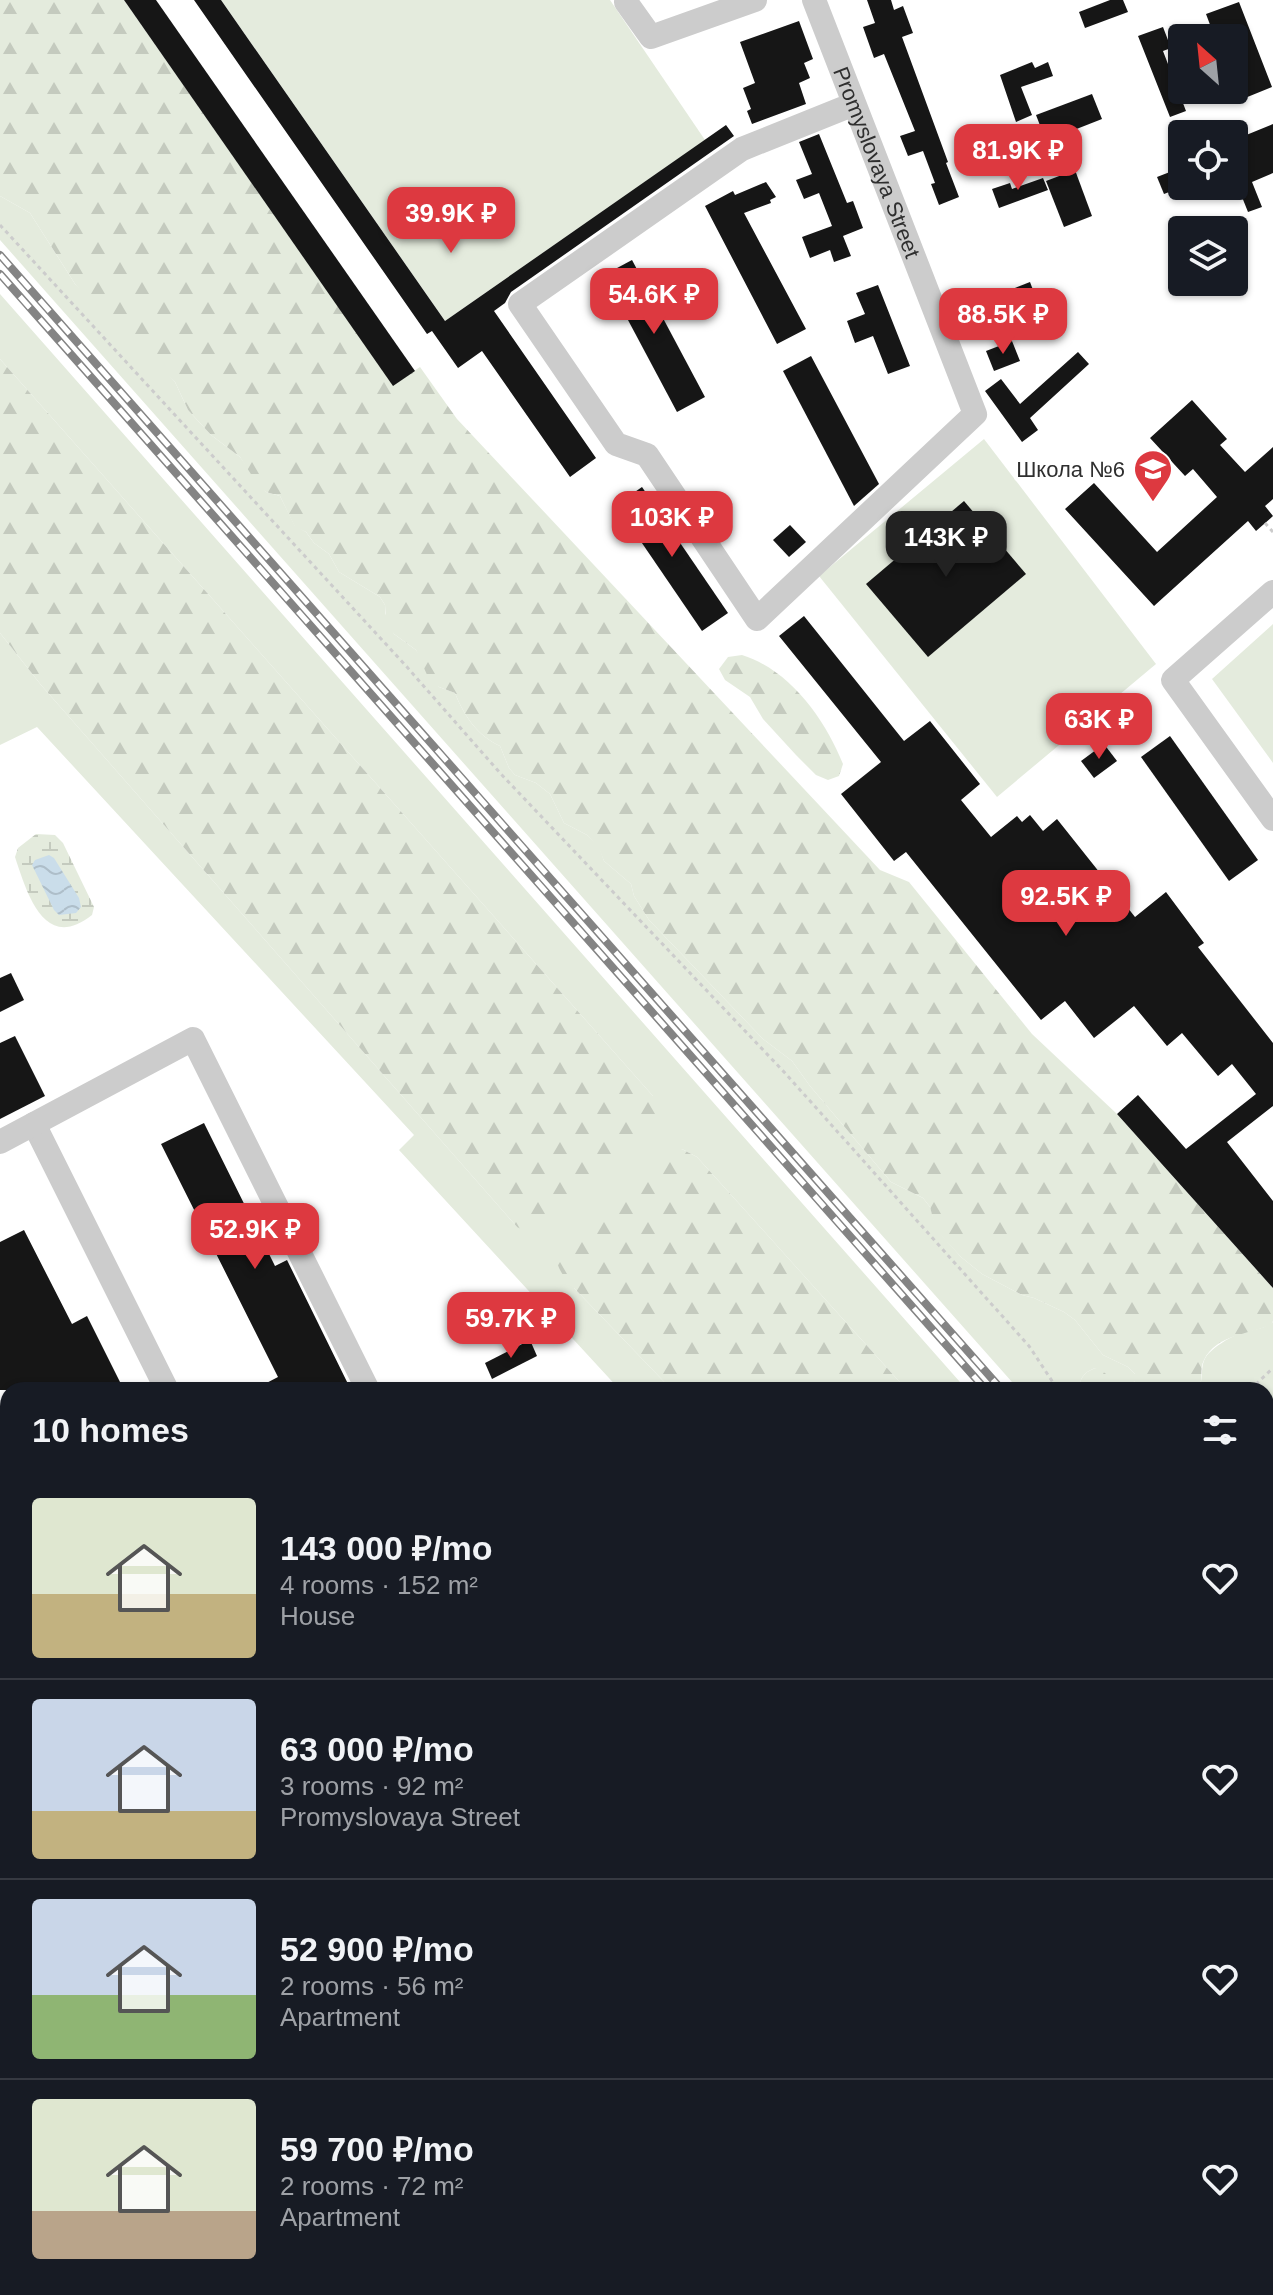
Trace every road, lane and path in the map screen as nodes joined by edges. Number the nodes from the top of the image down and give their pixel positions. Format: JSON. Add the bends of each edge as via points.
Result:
{"nodes":[{"id":1,"x":755,"y":0,"type":"edge"},
{"id":2,"x":814,"y":0,"type":"edge"},
{"id":3,"x":626,"y":2,"type":"edge"},
{"id":4,"x":854,"y":104,"type":"junction"},
{"id":5,"x":0,"y":225,"type":"edge"},
{"id":6,"x":1265,"y":523,"type":"dead end"},
{"id":7,"x":1273,"y":532,"type":"edge"},
{"id":8,"x":1273,"y":592,"type":"edge"},
{"id":9,"x":1273,"y":819,"type":"edge"},
{"id":10,"x":34,"y":1124,"type":"junction"},
{"id":11,"x":0,"y":1142,"type":"edge"},
{"id":12,"x":1273,"y":1368,"type":"edge"},
{"id":13,"x":163,"y":1382,"type":"edge"},
{"id":14,"x":364,"y":1382,"type":"edge"},
{"id":15,"x":1053,"y":1382,"type":"edge"},
{"id":16,"x":1258,"y":1382,"type":"edge"}],
"edges":[{"from":1,"to":3,"type":"street","via":[[651,37]]},
{"from":2,"to":4,"type":"street","name":"Promyslovaya Street"},
{"from":4,"to":4,"type":"street","name":"Promyslovaya Street","via":[[975,414],[757,619],[647,455],[616,444],[520,304],[742,149]]},
{"from":5,"to":15,"type":"path","via":[[500,773],[785,1073],[1029,1346]]},
{"from":6,"to":7,"type":"path"},
{"from":8,"to":9,"type":"street","via":[[1173,680]]},
{"from":10,"to":11,"type":"street"},
{"from":10,"to":13,"type":"street"},
{"from":10,"to":14,"type":"street","via":[[193,1039]]},
{"from":12,"to":16,"type":"path"}]}
